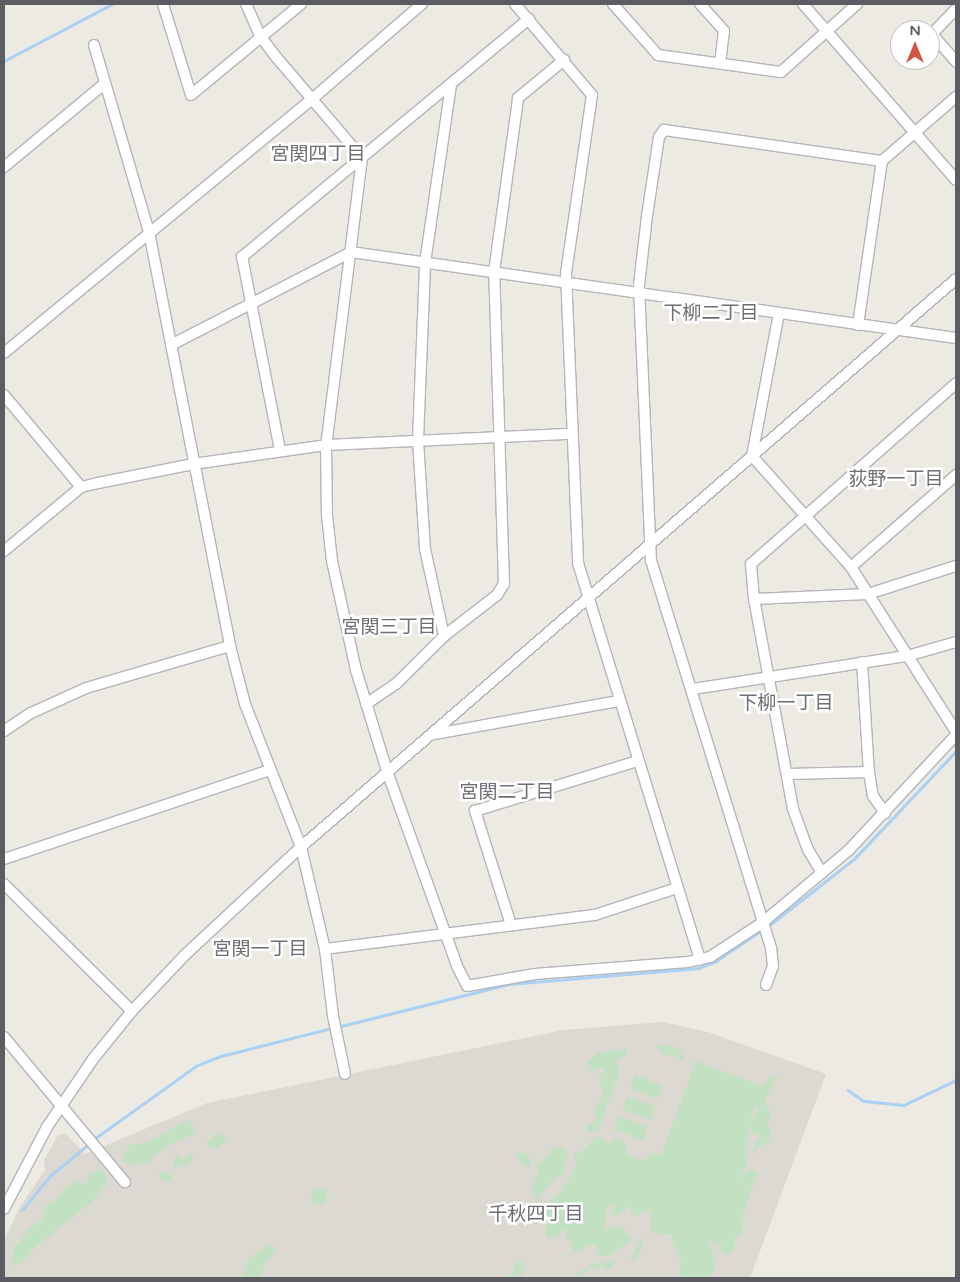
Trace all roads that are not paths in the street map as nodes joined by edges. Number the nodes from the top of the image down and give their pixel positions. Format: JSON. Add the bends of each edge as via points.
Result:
{"nodes":[{"id":1,"x":163,"y":4,"type":"edge"},
{"id":2,"x":246,"y":4,"type":"edge"},
{"id":3,"x":300,"y":4,"type":"edge"},
{"id":4,"x":422,"y":4,"type":"edge"},
{"id":5,"x":515,"y":4,"type":"edge"},
{"id":6,"x":612,"y":4,"type":"edge"},
{"id":7,"x":700,"y":4,"type":"edge"},
{"id":8,"x":803,"y":4,"type":"edge"},
{"id":9,"x":857,"y":4,"type":"edge"},
{"id":10,"x":956,"y":9,"type":"edge"},
{"id":11,"x":528,"y":19,"type":"junction"},
{"id":12,"x":826,"y":30,"type":"junction"},
{"id":13,"x":261,"y":37,"type":"junction"},
{"id":14,"x":94,"y":45,"type":"dead end"},
{"id":15,"x":564,"y":60,"type":"junction"},
{"id":16,"x":956,"y":62,"type":"edge"},
{"id":17,"x":720,"y":64,"type":"junction"},
{"id":18,"x":105,"y":83,"type":"junction"},
{"id":19,"x":450,"y":85,"type":"junction"},
{"id":20,"x":956,"y":97,"type":"edge"},
{"id":21,"x":311,"y":100,"type":"junction"},
{"id":22,"x":915,"y":132,"type":"junction"},
{"id":23,"x":362,"y":158,"type":"junction"},
{"id":24,"x":882,"y":161,"type":"junction"},
{"id":25,"x":4,"y":167,"type":"edge"},
{"id":26,"x":956,"y":180,"type":"edge"},
{"id":27,"x":149,"y":232,"type":"junction"},
{"id":28,"x":351,"y":252,"type":"junction"},
{"id":29,"x":425,"y":263,"type":"junction"},
{"id":30,"x":494,"y":272,"type":"junction"},
{"id":31,"x":956,"y":279,"type":"edge"},
{"id":32,"x":566,"y":282,"type":"junction"},
{"id":33,"x":639,"y":293,"type":"junction"},
{"id":34,"x":252,"y":304,"type":"junction"},
{"id":35,"x":779,"y":313,"type":"junction"},
{"id":36,"x":858,"y":324,"type":"junction"},
{"id":37,"x":900,"y":330,"type":"junction"},
{"id":38,"x":956,"y":338,"type":"edge"},
{"id":39,"x":171,"y":346,"type":"junction"},
{"id":40,"x":4,"y":354,"type":"edge"},
{"id":41,"x":952,"y":387,"type":"edge"},
{"id":42,"x":4,"y":394,"type":"edge"},
{"id":43,"x":956,"y":399,"type":"edge"},
{"id":44,"x":572,"y":434,"type":"junction"},
{"id":45,"x":500,"y":437,"type":"junction"},
{"id":46,"x":418,"y":440,"type":"junction"},
{"id":47,"x":326,"y":445,"type":"junction"},
{"id":48,"x":280,"y":450,"type":"junction"},
{"id":49,"x":752,"y":456,"type":"junction"},
{"id":50,"x":193,"y":464,"type":"junction"},
{"id":51,"x":956,"y":475,"type":"edge"},
{"id":52,"x":81,"y":487,"type":"junction"},
{"id":53,"x":805,"y":516,"type":"junction"},
{"id":54,"x":650,"y":547,"type":"junction"},
{"id":55,"x":4,"y":551,"type":"edge"},
{"id":56,"x":956,"y":566,"type":"edge"},
{"id":57,"x":851,"y":567,"type":"junction"},
{"id":58,"x":868,"y":594,"type":"junction"},
{"id":59,"x":754,"y":599,"type":"junction"},
{"id":60,"x":588,"y":601,"type":"junction"},
{"id":61,"x":444,"y":636,"type":"junction"},
{"id":62,"x":956,"y":642,"type":"edge"},
{"id":63,"x":230,"y":646,"type":"junction"},
{"id":64,"x":907,"y":656,"type":"junction"},
{"id":65,"x":862,"y":662,"type":"junction"},
{"id":66,"x":770,"y":677,"type":"junction"},
{"id":67,"x":693,"y":689,"type":"junction"},
{"id":68,"x":619,"y":701,"type":"junction"},
{"id":69,"x":366,"y":704,"type":"junction"},
{"id":70,"x":4,"y":731,"type":"edge"},
{"id":71,"x":956,"y":733,"type":"edge"},
{"id":72,"x":434,"y":734,"type":"junction"},
{"id":73,"x":638,"y":761,"type":"junction"},
{"id":74,"x":270,"y":770,"type":"junction"},
{"id":75,"x":869,"y":772,"type":"junction"},
{"id":76,"x":388,"y":774,"type":"junction"},
{"id":77,"x":788,"y":774,"type":"junction"},
{"id":78,"x":885,"y":813,"type":"junction"},
{"id":79,"x":301,"y":847,"type":"junction"},
{"id":80,"x":4,"y":859,"type":"edge"},
{"id":81,"x":822,"y":873,"type":"junction"},
{"id":82,"x":4,"y":884,"type":"edge"},
{"id":83,"x":676,"y":888,"type":"junction"},
{"id":84,"x":762,"y":923,"type":"junction"},
{"id":85,"x":511,"y":925,"type":"junction"},
{"id":86,"x":446,"y":934,"type":"junction"},
{"id":87,"x":325,"y":949,"type":"junction"},
{"id":88,"x":700,"y":960,"type":"junction"},
{"id":89,"x":766,"y":985,"type":"dead end"},
{"id":90,"x":132,"y":1011,"type":"junction"},
{"id":91,"x":4,"y":1037,"type":"edge"},
{"id":92,"x":345,"y":1074,"type":"dead end"},
{"id":93,"x":61,"y":1106,"type":"junction"},
{"id":94,"x":18,"y":1182,"type":"junction"},
{"id":95,"x":125,"y":1182,"type":"dead end"},
{"id":96,"x":4,"y":1209,"type":"edge"},
{"id":97,"x":4,"y":1218,"type":"edge"}],
"edges":[{"from":1,"to":13,"type":"street","via":[[191,95]]},
{"from":2,"to":13,"type":"street"},
{"from":3,"to":13,"type":"street"},
{"from":4,"to":21,"type":"street"},
{"from":5,"to":11,"type":"street"},
{"from":6,"to":17,"type":"street","via":[[658,55]]},
{"from":7,"to":17,"type":"street","via":[[724,30]]},
{"from":8,"to":12,"type":"street"},
{"from":9,"to":12,"type":"street"},
{"from":10,"to":16,"type":"street","via":[[932,34]]},
{"from":11,"to":15,"type":"street"},
{"from":11,"to":19,"type":"street"},
{"from":12,"to":17,"type":"street","via":[[781,72]]},
{"from":12,"to":22,"type":"street"},
{"from":13,"to":21,"type":"street"},
{"from":14,"to":18,"type":"street"},
{"from":15,"to":30,"type":"street","via":[[518,98]]},
{"from":15,"to":32,"type":"street","via":[[589,88],[592,98]]},
{"from":18,"to":25,"type":"street"},
{"from":18,"to":27,"type":"street"},
{"from":19,"to":23,"type":"street"},
{"from":19,"to":29,"type":"street"},
{"from":20,"to":22,"type":"street"},
{"from":21,"to":23,"type":"street"},
{"from":21,"to":27,"type":"street"},
{"from":22,"to":24,"type":"street"},
{"from":22,"to":26,"type":"street"},
{"from":23,"to":28,"type":"street"},
{"from":23,"to":34,"type":"street","via":[[242,256]]},
{"from":24,"to":33,"type":"street","via":[[664,130],[659,137]]},
{"from":24,"to":36,"type":"street"},
{"from":27,"to":39,"type":"street"},
{"from":27,"to":40,"type":"street"},
{"from":28,"to":29,"type":"street"},
{"from":28,"to":34,"type":"street"},
{"from":28,"to":47,"type":"street"},
{"from":29,"to":30,"type":"street"},
{"from":29,"to":46,"type":"street"},
{"from":30,"to":32,"type":"street"},
{"from":30,"to":45,"type":"street"},
{"from":31,"to":37,"type":"street"},
{"from":32,"to":33,"type":"street"},
{"from":32,"to":44,"type":"street"},
{"from":33,"to":35,"type":"street"},
{"from":33,"to":54,"type":"street"},
{"from":34,"to":39,"type":"street"},
{"from":34,"to":48,"type":"street"},
{"from":35,"to":36,"type":"street"},
{"from":35,"to":49,"type":"street"},
{"from":36,"to":37,"type":"street"},
{"from":37,"to":38,"type":"street"},
{"from":37,"to":49,"type":"street"},
{"from":39,"to":50,"type":"street"},
{"from":41,"to":43,"type":"street"},
{"from":41,"to":53,"type":"street"},
{"from":42,"to":52,"type":"street"},
{"from":44,"to":45,"type":"street"},
{"from":44,"to":60,"type":"street","via":[[578,563]]},
{"from":45,"to":46,"type":"street"},
{"from":45,"to":61,"type":"street","via":[[504,584],[497,595]]},
{"from":46,"to":47,"type":"street"},
{"from":46,"to":61,"type":"street","via":[[425,549]]},
{"from":47,"to":48,"type":"street"},
{"from":47,"to":69,"type":"street","via":[[327,515],[332,561]]},
{"from":48,"to":50,"type":"street"},
{"from":49,"to":53,"type":"street"},
{"from":49,"to":54,"type":"street"},
{"from":50,"to":52,"type":"street"},
{"from":50,"to":63,"type":"street"},
{"from":51,"to":57,"type":"street"},
{"from":52,"to":55,"type":"street"},
{"from":53,"to":57,"type":"street"},
{"from":53,"to":59,"type":"street","via":[[751,564]]},
{"from":54,"to":60,"type":"street"},
{"from":54,"to":67,"type":"street"},
{"from":56,"to":58,"type":"street"},
{"from":57,"to":58,"type":"street"},
{"from":58,"to":59,"type":"street"},
{"from":58,"to":64,"type":"street"},
{"from":59,"to":66,"type":"street"},
{"from":60,"to":68,"type":"street"},
{"from":60,"to":72,"type":"street"},
{"from":61,"to":69,"type":"street","via":[[396,684]]},
{"from":62,"to":64,"type":"street"},
{"from":63,"to":70,"type":"street","via":[[86,688],[31,713]]},
{"from":63,"to":74,"type":"street","via":[[245,704]]},
{"from":64,"to":65,"type":"street"},
{"from":64,"to":71,"type":"street"},
{"from":65,"to":66,"type":"street"},
{"from":65,"to":75,"type":"street"},
{"from":66,"to":67,"type":"street"},
{"from":66,"to":77,"type":"street"},
{"from":67,"to":84,"type":"street"},
{"from":68,"to":72,"type":"street"},
{"from":68,"to":73,"type":"street"},
{"from":69,"to":76,"type":"street"},
{"from":71,"to":78,"type":"street"},
{"from":72,"to":76,"type":"street"},
{"from":73,"to":83,"type":"street"},
{"from":73,"to":85,"type":"street","via":[[475,811]]},
{"from":74,"to":79,"type":"street"},
{"from":74,"to":80,"type":"street"},
{"from":75,"to":77,"type":"street"},
{"from":75,"to":78,"type":"street","via":[[873,796]]},
{"from":76,"to":79,"type":"street"},
{"from":76,"to":86,"type":"street"},
{"from":77,"to":81,"type":"street","via":[[796,822]]},
{"from":78,"to":81,"type":"street"},
{"from":79,"to":87,"type":"street"},
{"from":79,"to":90,"type":"street","via":[[185,955]]},
{"from":81,"to":84,"type":"street"},
{"from":82,"to":90,"type":"street"},
{"from":83,"to":85,"type":"street","via":[[595,915]]},
{"from":83,"to":88,"type":"street"},
{"from":84,"to":88,"type":"street","via":[[710,957]]},
{"from":84,"to":89,"type":"street","via":[[773,960]]},
{"from":85,"to":86,"type":"street"},
{"from":86,"to":87,"type":"street"},
{"from":86,"to":88,"type":"street","via":[[467,986],[535,974]]},
{"from":87,"to":92,"type":"street","via":[[332,1016]]},
{"from":90,"to":93,"type":"street","via":[[93,1059]]},
{"from":91,"to":93,"type":"street"},
{"from":93,"to":94,"type":"street"},
{"from":93,"to":95,"type":"street"},
{"from":94,"to":96,"type":"street"},
{"from":94,"to":97,"type":"street"}]}
